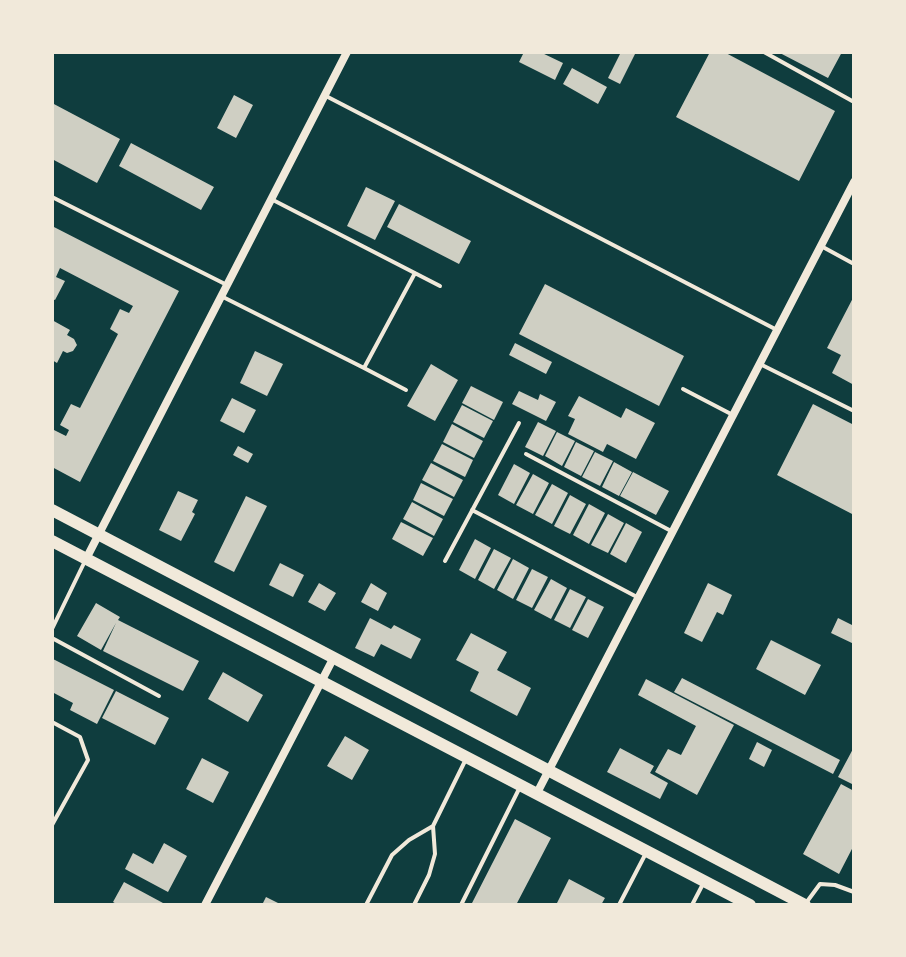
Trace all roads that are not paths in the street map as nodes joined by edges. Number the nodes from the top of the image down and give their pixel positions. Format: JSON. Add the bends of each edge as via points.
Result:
{"nodes":[{"id":1,"x":347,"y":52,"type":"edge"},
{"id":2,"x":764,"y":52,"type":"edge"},
{"id":3,"x":324,"y":95,"type":"junction"},
{"id":4,"x":854,"y":102,"type":"edge"},
{"id":5,"x":854,"y":182,"type":"edge"},
{"id":6,"x":52,"y":197,"type":"edge"},
{"id":7,"x":271,"y":199,"type":"junction"},
{"id":8,"x":821,"y":246,"type":"junction"},
{"id":9,"x":854,"y":264,"type":"edge"},
{"id":10,"x":415,"y":273,"type":"junction"},
{"id":11,"x":226,"y":285,"type":"junction"},
{"id":12,"x":440,"y":286,"type":"dead end"},
{"id":13,"x":221,"y":295,"type":"junction"},
{"id":14,"x":777,"y":330,"type":"junction"},
{"id":15,"x":760,"y":364,"type":"junction"},
{"id":16,"x":364,"y":368,"type":"junction"},
{"id":17,"x":683,"y":389,"type":"dead end"},
{"id":18,"x":406,"y":390,"type":"dead end"},
{"id":19,"x":854,"y":411,"type":"edge"},
{"id":20,"x":733,"y":416,"type":"junction"},
{"id":21,"x":519,"y":423,"type":"dead end"},
{"id":22,"x":526,"y":454,"type":"dead end"},
{"id":23,"x":52,"y":510,"type":"edge"},
{"id":24,"x":472,"y":510,"type":"junction"},
{"id":25,"x":673,"y":532,"type":"junction"},
{"id":26,"x":98,"y":534,"type":"junction"},
{"id":27,"x":52,"y":541,"type":"edge"},
{"id":28,"x":86,"y":559,"type":"junction"},
{"id":29,"x":445,"y":561,"type":"dead end"},
{"id":30,"x":639,"y":598,"type":"junction"},
{"id":31,"x":52,"y":629,"type":"edge"},
{"id":32,"x":52,"y":638,"type":"edge"},
{"id":33,"x":334,"y":657,"type":"junction"},
{"id":34,"x":321,"y":681,"type":"junction"},
{"id":35,"x":159,"y":696,"type":"dead end"},
{"id":36,"x":52,"y":722,"type":"edge"},
{"id":37,"x":467,"y":757,"type":"junction"},
{"id":38,"x":550,"y":770,"type":"junction"},
{"id":39,"x":521,"y":784,"type":"junction"},
{"id":40,"x":537,"y":793,"type":"junction"},
{"id":41,"x":52,"y":825,"type":"edge"},
{"id":42,"x":433,"y":826,"type":"junction"},
{"id":43,"x":648,"y":851,"type":"junction"},
{"id":44,"x":705,"y":881,"type":"junction"},
{"id":45,"x":766,"y":884,"type":"junction"},
{"id":46,"x":854,"y":892,"type":"edge"},
{"id":47,"x":205,"y":905,"type":"edge"},
{"id":48,"x":366,"y":905,"type":"edge"},
{"id":49,"x":414,"y":905,"type":"edge"},
{"id":50,"x":461,"y":905,"type":"edge"},
{"id":51,"x":619,"y":905,"type":"edge"},
{"id":52,"x":692,"y":905,"type":"edge"},
{"id":53,"x":752,"y":905,"type":"edge"},
{"id":54,"x":805,"y":905,"type":"edge"}],
"edges":[{"from":1,"to":3,"type":"street"},
{"from":2,"to":4,"type":"lane"},
{"from":3,"to":7,"type":"street"},
{"from":3,"to":14,"type":"lane"},
{"from":5,"to":8,"type":"street"},
{"from":6,"to":11,"type":"lane"},
{"from":7,"to":10,"type":"lane"},
{"from":7,"to":11,"type":"street"},
{"from":8,"to":9,"type":"lane"},
{"from":8,"to":14,"type":"street"},
{"from":10,"to":12,"type":"lane"},
{"from":10,"to":16,"type":"lane"},
{"from":11,"to":13,"type":"street"},
{"from":13,"to":16,"type":"lane"},
{"from":13,"to":26,"type":"street"},
{"from":14,"to":15,"type":"street"},
{"from":15,"to":19,"type":"lane"},
{"from":15,"to":20,"type":"street"},
{"from":16,"to":18,"type":"lane"},
{"from":17,"to":20,"type":"lane"},
{"from":20,"to":25,"type":"street"},
{"from":21,"to":24,"type":"lane"},
{"from":22,"to":25,"type":"lane"},
{"from":23,"to":26,"type":"main road"},
{"from":24,"to":29,"type":"lane"},
{"from":24,"to":30,"type":"lane"},
{"from":25,"to":30,"type":"street"},
{"from":26,"to":28,"type":"street"},
{"from":26,"to":33,"type":"main road"},
{"from":27,"to":28,"type":"main road"},
{"from":28,"to":31,"type":"lane"},
{"from":28,"to":34,"type":"main road"},
{"from":30,"to":38,"type":"street"},
{"from":32,"to":35,"type":"lane"},
{"from":33,"to":34,"type":"street"},
{"from":33,"to":38,"type":"main road"},
{"from":34,"to":37,"type":"main road"},
{"from":34,"to":47,"type":"street"},
{"from":36,"to":41,"type":"lane","via":[[80,737],[88,760]]},
{"from":37,"to":39,"type":"main road"},
{"from":37,"to":42,"type":"lane"},
{"from":38,"to":40,"type":"street"},
{"from":38,"to":45,"type":"main road"},
{"from":39,"to":40,"type":"main road"},
{"from":39,"to":50,"type":"lane"},
{"from":40,"to":43,"type":"main road"},
{"from":42,"to":48,"type":"lane","via":[[392,855]]},
{"from":42,"to":49,"type":"lane","via":[[435,854]]},
{"from":43,"to":44,"type":"main road"},
{"from":43,"to":51,"type":"lane"},
{"from":44,"to":52,"type":"lane"},
{"from":44,"to":53,"type":"main road"},
{"from":45,"to":53,"type":"main road"},
{"from":45,"to":54,"type":"main road"},
{"from":46,"to":54,"type":"lane","via":[[820,884]]}]}
